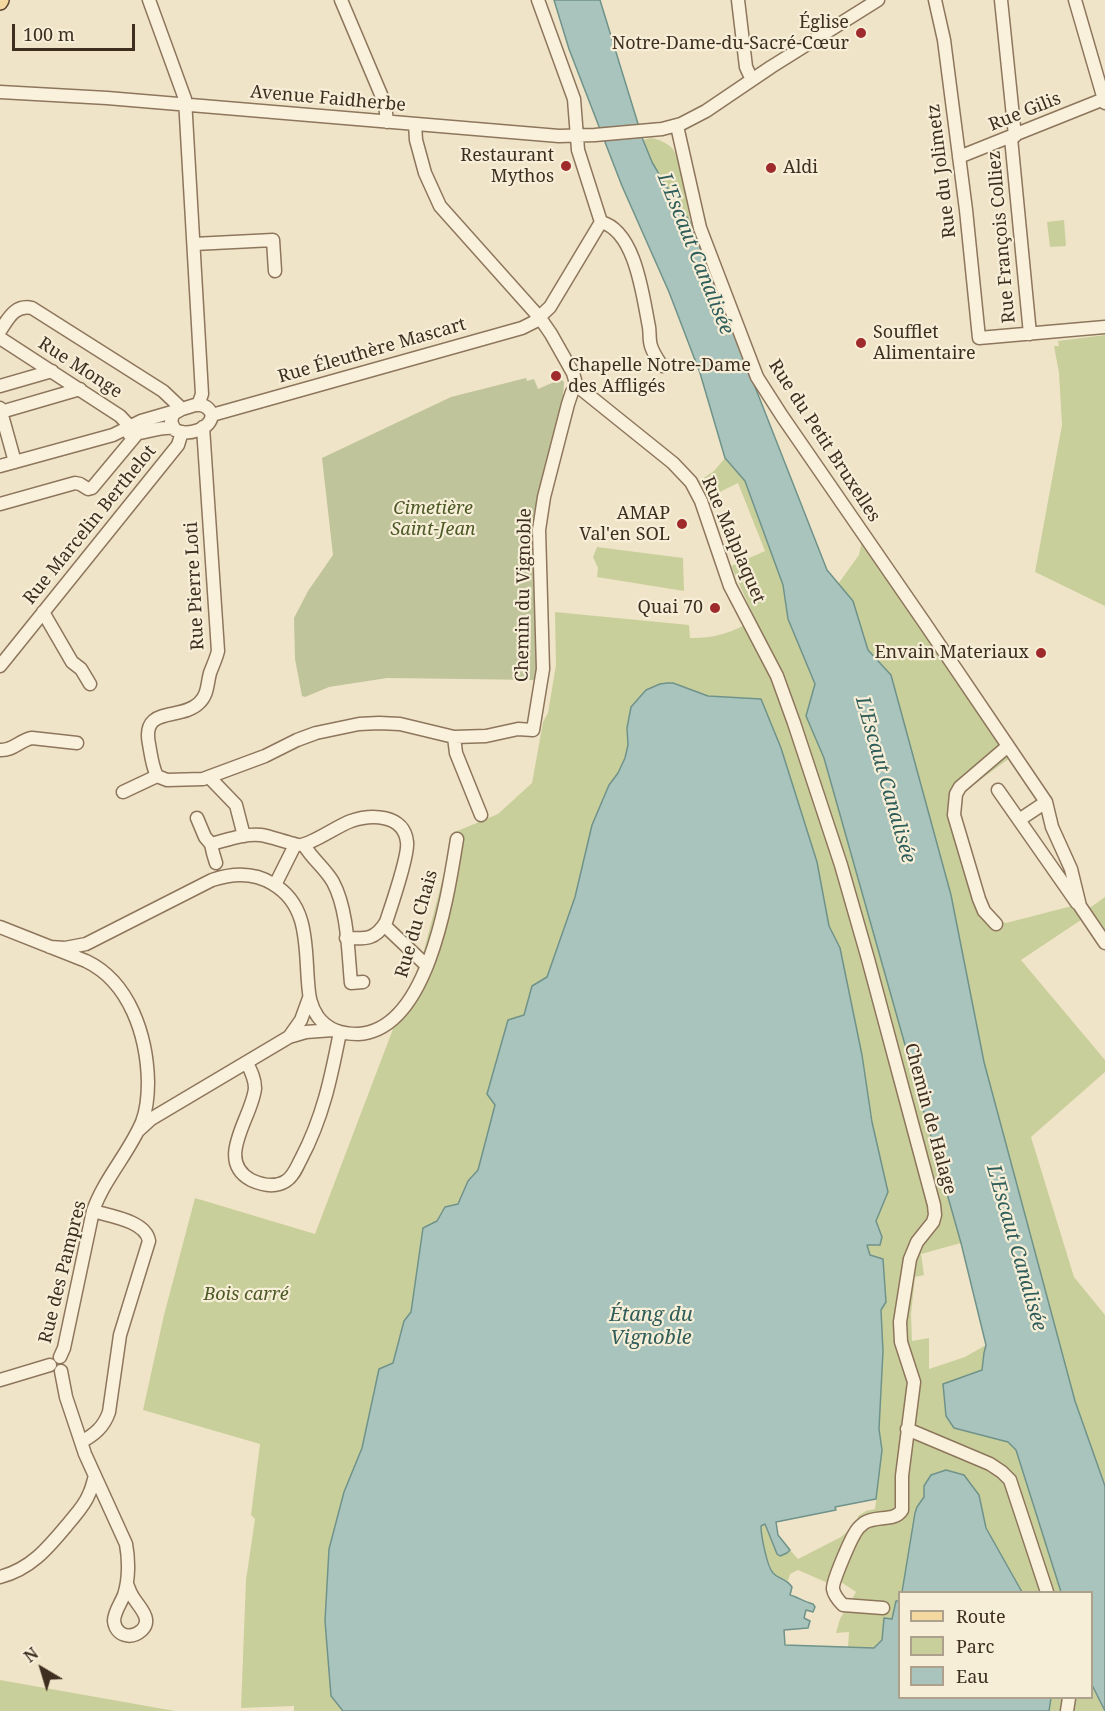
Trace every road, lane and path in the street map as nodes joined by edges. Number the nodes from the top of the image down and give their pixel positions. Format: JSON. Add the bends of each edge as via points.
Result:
{"nodes":[{"id":1,"x":149,"y":0,"type":"edge"},
{"id":2,"x":341,"y":0,"type":"edge"},
{"id":3,"x":538,"y":0,"type":"edge"},
{"id":4,"x":738,"y":0,"type":"edge"},
{"id":5,"x":878,"y":0,"type":"edge"},
{"id":6,"x":936,"y":0,"type":"edge"},
{"id":7,"x":1001,"y":0,"type":"edge"},
{"id":8,"x":1075,"y":0,"type":"edge"},
{"id":9,"x":752,"y":80,"type":"junction"},
{"id":10,"x":0,"y":85,"type":"edge"},
{"id":11,"x":0,"y":92,"type":"edge"},
{"id":12,"x":58,"y":94,"type":"junction"},
{"id":13,"x":1105,"y":101,"type":"edge"},
{"id":14,"x":186,"y":105,"type":"junction"},
{"id":15,"x":387,"y":122,"type":"junction"},
{"id":16,"x":415,"y":124,"type":"junction"},
{"id":17,"x":677,"y":126,"type":"junction"},
{"id":18,"x":576,"y":136,"type":"junction"},
{"id":19,"x":1013,"y":137,"type":"junction"},
{"id":20,"x":959,"y":157,"type":"junction"},
{"id":21,"x":601,"y":222,"type":"junction"},
{"id":22,"x":194,"y":244,"type":"junction"},
{"id":23,"x":275,"y":271,"type":"dead end"},
{"id":24,"x":540,"y":318,"type":"junction"},
{"id":25,"x":1105,"y":327,"type":"edge"},
{"id":26,"x":0,"y":331,"type":"edge"},
{"id":27,"x":1030,"y":334,"type":"junction"},
{"id":28,"x":0,"y":338,"type":"edge"},
{"id":29,"x":662,"y":366,"type":"dead end"},
{"id":30,"x":52,"y":371,"type":"junction"},
{"id":31,"x":0,"y":386,"type":"edge"},
{"id":32,"x":576,"y":387,"type":"junction"},
{"id":33,"x":80,"y":389,"type":"junction"},
{"id":34,"x":198,"y":405,"type":"junction"},
{"id":35,"x":180,"y":409,"type":"junction"},
{"id":36,"x":1,"y":410,"type":"edge"},
{"id":37,"x":212,"y":415,"type":"junction"},
{"id":38,"x":203,"y":428,"type":"junction"},
{"id":39,"x":133,"y":430,"type":"junction"},
{"id":40,"x":178,"y":430,"type":"junction"},
{"id":41,"x":15,"y":462,"type":"junction"},
{"id":42,"x":0,"y":466,"type":"edge"},
{"id":43,"x":0,"y":504,"type":"edge"},
{"id":44,"x":43,"y":612,"type":"junction"},
{"id":45,"x":0,"y":666,"type":"edge"},
{"id":46,"x":777,"y":676,"type":"joint"},
{"id":47,"x":90,"y":684,"type":"dead end"},
{"id":48,"x":454,"y":737,"type":"junction"},
{"id":49,"x":77,"y":742,"type":"dead end"},
{"id":50,"x":1008,"y":746,"type":"junction"},
{"id":51,"x":0,"y":750,"type":"edge"},
{"id":52,"x":157,"y":776,"type":"junction"},
{"id":53,"x":209,"y":777,"type":"junction"},
{"id":54,"x":998,"y":790,"type":"dead end"},
{"id":55,"x":123,"y":792,"type":"dead end"},
{"id":56,"x":1046,"y":802,"type":"junction"},
{"id":57,"x":481,"y":815,"type":"dead end"},
{"id":58,"x":197,"y":818,"type":"dead end"},
{"id":59,"x":1019,"y":820,"type":"junction"},
{"id":60,"x":244,"y":836,"type":"junction"},
{"id":61,"x":457,"y":839,"type":"dead end"},
{"id":62,"x":211,"y":844,"type":"junction"},
{"id":63,"x":300,"y":845,"type":"junction"},
{"id":64,"x":216,"y":863,"type":"dead end"},
{"id":65,"x":275,"y":885,"type":"junction"},
{"id":66,"x":1080,"y":906,"type":"junction"},
{"id":67,"x":996,"y":924,"type":"dead end"},
{"id":68,"x":384,"y":925,"type":"junction"},
{"id":69,"x":0,"y":927,"type":"edge"},
{"id":70,"x":346,"y":938,"type":"junction"},
{"id":71,"x":93,"y":940,"type":"junction"},
{"id":72,"x":1105,"y":943,"type":"edge"},
{"id":73,"x":50,"y":947,"type":"junction"},
{"id":74,"x":92,"y":964,"type":"junction"},
{"id":75,"x":427,"y":966,"type":"junction"},
{"id":76,"x":363,"y":982,"type":"dead end"},
{"id":77,"x":309,"y":998,"type":"junction"},
{"id":78,"x":336,"y":1031,"type":"junction"},
{"id":79,"x":290,"y":1037,"type":"junction"},
{"id":80,"x":247,"y":1063,"type":"junction"},
{"id":81,"x":148,"y":1094,"type":"junction"},
{"id":82,"x":170,"y":1109,"type":"junction"},
{"id":83,"x":137,"y":1133,"type":"junction"},
{"id":84,"x":93,"y":1211,"type":"junction"},
{"id":85,"x":57,"y":1364,"type":"junction"},
{"id":86,"x":0,"y":1380,"type":"edge"},
{"id":87,"x":907,"y":1428,"type":"junction"},
{"id":88,"x":81,"y":1442,"type":"junction"},
{"id":89,"x":95,"y":1476,"type":"junction"},
{"id":90,"x":107,"y":1503,"type":"junction"},
{"id":91,"x":83,"y":1505,"type":"junction"},
{"id":92,"x":0,"y":1577,"type":"edge"},
{"id":93,"x":127,"y":1584,"type":"dead end"},
{"id":94,"x":1046,"y":1591,"type":"edge"},
{"id":95,"x":883,"y":1608,"type":"dead end"}],
"edges":[{"from":1,"to":14,"type":"street"},
{"from":2,"to":15,"type":"street","via":[[385,104]]},
{"from":3,"to":18,"type":"street","via":[[574,99]]},
{"from":4,"to":9,"type":"street","via":[[746,67]]},
{"from":5,"to":9,"type":"street","name":"Avenue Faidherbe"},
{"from":6,"to":20,"type":"street","name":"Rue du Jolimetz","via":[[945,40]]},
{"from":7,"to":19,"type":"street","name":"Rue François Colliez"},
{"from":8,"to":13,"type":"street"},
{"from":9,"to":17,"type":"street","name":"Avenue Faidherbe"},
{"from":10,"to":12,"type":"street","name":"Avenue Faidherbe"},
{"from":11,"to":12,"type":"street","name":"Avenue Faidherbe"},
{"from":12,"to":14,"type":"street","name":"Avenue Faidherbe"},
{"from":13,"to":19,"type":"street","name":"Rue Gilis"},
{"from":14,"to":15,"type":"street","name":"Avenue Faidherbe"},
{"from":14,"to":22,"type":"street"},
{"from":15,"to":16,"type":"street","name":"Avenue Faidherbe"},
{"from":16,"to":18,"type":"street","name":"Avenue Faidherbe"},
{"from":16,"to":24,"type":"street","name":"Rue Malplaquet","via":[[425,173],[440,206]]},
{"from":17,"to":18,"type":"street","name":"Avenue Faidherbe"},
{"from":17,"to":50,"type":"street","name":"Rue du Petit Bruxelles","via":[[700,228],[757,377]]},
{"from":18,"to":21,"type":"street"},
{"from":19,"to":20,"type":"street","name":"Rue Gilis"},
{"from":19,"to":27,"type":"street","name":"Rue François Colliez"},
{"from":20,"to":27,"type":"street","name":"Rue du Jolimetz","via":[[979,338]]},
{"from":21,"to":24,"type":"street","via":[[550,308]]},
{"from":21,"to":29,"type":"street","via":[[611,227],[631,251],[643,290],[651,345]]},
{"from":22,"to":23,"type":"street","via":[[273,240]]},
{"from":22,"to":34,"type":"street","via":[[202,394]]},
{"from":24,"to":32,"type":"street","name":"Rue Malplaquet"},
{"from":24,"to":37,"type":"street","name":"Rue Éleuthère Mascart","via":[[522,328]]},
{"from":25,"to":27,"type":"street"},
{"from":26,"to":35,"type":"street","via":[[15,311],[32,308],[166,393]]},
{"from":28,"to":30,"type":"street","name":"Rue Monge"},
{"from":30,"to":31,"type":"street"},
{"from":30,"to":33,"type":"street","name":"Rue Monge"},
{"from":32,"to":46,"type":"street","name":"Rue Malplaquet","via":[[673,463],[691,482],[730,586]]},
{"from":32,"to":48,"type":"street","name":"Chemin du Vignoble","via":[[567,404],[544,497],[540,530],[543,669],[533,730]]},
{"from":33,"to":36,"type":"street"},
{"from":33,"to":39,"type":"street","name":"Rue Monge","via":[[120,416]]},
{"from":34,"to":35,"type":"street"},
{"from":34,"to":37,"type":"street","via":[[207,407]]},
{"from":35,"to":39,"type":"street","via":[[141,420]]},
{"from":35,"to":40,"type":"street","via":[[172,417]]},
{"from":36,"to":41,"type":"street"},
{"from":37,"to":38,"type":"street"},
{"from":38,"to":40,"type":"street"},
{"from":38,"to":52,"type":"street","name":"Rue Pierre Loti","via":[[218,651],[200,702],[156,719],[149,726],[147,735]]},
{"from":39,"to":40,"type":"street"},
{"from":39,"to":41,"type":"street"},
{"from":39,"to":43,"type":"street","via":[[92,488],[75,483]]},
{"from":40,"to":44,"type":"street","name":"Rue Marcelin Berthelot","via":[[178,445]]},
{"from":41,"to":42,"type":"street"},
{"from":44,"to":45,"type":"street","name":"Rue Marcelin Berthelot"},
{"from":44,"to":47,"type":"street","via":[[72,662]]},
{"from":46,"to":87,"type":"street","name":"Chemin de Halage","via":[[841,865],[934,1205],[933,1222],[917,1242],[910,1259],[900,1322],[901,1342],[914,1382]]},
{"from":48,"to":53,"type":"street","via":[[400,724],[365,723],[302,738]]},
{"from":48,"to":57,"type":"street","via":[[456,753]]},
{"from":49,"to":51,"type":"street","via":[[32,738]]},
{"from":50,"to":56,"type":"street","name":"Rue du Petit Bruxelles"},
{"from":50,"to":67,"type":"street","via":[[958,790],[954,815],[979,899]]},
{"from":52,"to":53,"type":"street","via":[[167,780]]},
{"from":52,"to":55,"type":"street"},
{"from":53,"to":60,"type":"street","via":[[236,806]]},
{"from":54,"to":59,"type":"street"},
{"from":56,"to":59,"type":"street"},
{"from":56,"to":66,"type":"street","name":"Rue du Petit Bruxelles"},
{"from":58,"to":62,"type":"street"},
{"from":59,"to":66,"type":"street"},
{"from":60,"to":62,"type":"street"},
{"from":60,"to":63,"type":"street","via":[[263,835]]},
{"from":61,"to":75,"type":"street","name":"Rue du Chais","via":[[448,892]]},
{"from":62,"to":64,"type":"street"},
{"from":63,"to":65,"type":"street"},
{"from":63,"to":68,"type":"street","via":[[358,819],[386,818],[401,827],[407,838],[406,852]]},
{"from":63,"to":70,"type":"street","via":[[334,886]]},
{"from":65,"to":71,"type":"street","via":[[243,875],[212,880]]},
{"from":65,"to":77,"type":"street","via":[[290,898],[301,917]]},
{"from":66,"to":72,"type":"street"},
{"from":68,"to":70,"type":"street","via":[[368,938]]},
{"from":68,"to":75,"type":"street"},
{"from":69,"to":73,"type":"street","name":"Rue des Pampres"},
{"from":70,"to":76,"type":"street","via":[[351,983]]},
{"from":71,"to":73,"type":"street","via":[[71,948]]},
{"from":71,"to":74,"type":"street","via":[[88,953]]},
{"from":73,"to":74,"type":"street","name":"Rue des Pampres"},
{"from":74,"to":81,"type":"street","name":"Rue des Pampres","via":[[118,987],[134,1015],[145,1049]]},
{"from":75,"to":78,"type":"street","name":"Rue du Chais","via":[[403,1010],[380,1028],[356,1034]]},
{"from":77,"to":78,"type":"street","via":[[320,1019]]},
{"from":77,"to":79,"type":"street"},
{"from":78,"to":79,"type":"street","name":"Rue du Chais"},
{"from":78,"to":80,"type":"street","via":[[329,1089],[313,1135],[294,1173],[277,1185],[250,1179],[236,1161],[236,1146],[255,1091]]},
{"from":79,"to":80,"type":"street","name":"Rue du Chais"},
{"from":80,"to":82,"type":"street","name":"Rue du Chais"},
{"from":81,"to":82,"type":"street"},
{"from":81,"to":83,"type":"street","name":"Rue des Pampres"},
{"from":82,"to":83,"type":"street","name":"Rue du Chais","via":[[147,1122]]},
{"from":83,"to":84,"type":"street","name":"Rue des Pampres"},
{"from":84,"to":85,"type":"street","name":"Rue des Pampres","via":[[64,1348]]},
{"from":84,"to":88,"type":"street","via":[[139,1226],[149,1241],[120,1335],[108,1417],[96,1433]]},
{"from":85,"to":86,"type":"street"},
{"from":85,"to":88,"type":"street","name":"Rue des Pampres"},
{"from":87,"to":94,"type":"street","via":[[990,1464],[1010,1480]]},
{"from":87,"to":95,"type":"street","name":"Chemin de Halage","via":[[901,1513],[859,1527],[834,1584],[834,1592],[843,1605]]},
{"from":88,"to":89,"type":"street","name":"Rue des Pampres"},
{"from":89,"to":90,"type":"street","name":"Rue des Pampres"},
{"from":89,"to":91,"type":"street"},
{"from":90,"to":91,"type":"street","via":[[93,1501]]},
{"from":90,"to":93,"type":"street","name":"Rue des Pampres","via":[[127,1549]]},
{"from":91,"to":92,"type":"street","via":[[36,1567]]}]}
